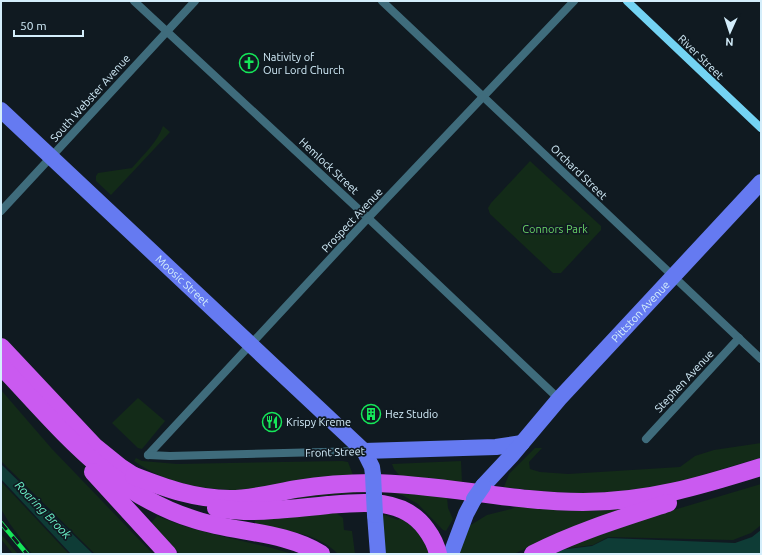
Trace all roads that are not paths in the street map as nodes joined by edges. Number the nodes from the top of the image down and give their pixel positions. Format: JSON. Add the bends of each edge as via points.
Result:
{"nodes":[{"id":1,"x":134,"y":1,"type":"edge"},
{"id":2,"x":195,"y":1,"type":"edge"},
{"id":3,"x":382,"y":1,"type":"edge"},
{"id":4,"x":574,"y":1,"type":"edge"},
{"id":5,"x":627,"y":1,"type":"edge"},
{"id":6,"x":166,"y":31,"type":"junction"},
{"id":7,"x":484,"y":97,"type":"junction"},
{"id":8,"x":1,"y":110,"type":"edge"},
{"id":9,"x":761,"y":128,"type":"edge"},
{"id":10,"x":52,"y":156,"type":"junction"},
{"id":11,"x":761,"y":182,"type":"edge"},
{"id":12,"x":1,"y":210,"type":"edge"},
{"id":13,"x":368,"y":218,"type":"junction"},
{"id":14,"x":673,"y":276,"type":"junction"},
{"id":15,"x":739,"y":338,"type":"junction"},
{"id":16,"x":251,"y":344,"type":"junction"},
{"id":17,"x":1,"y":347,"type":"edge"},
{"id":18,"x":761,"y":359,"type":"edge"},
{"id":19,"x":1,"y":366,"type":"edge"},
{"id":20,"x":559,"y":399,"type":"junction"},
{"id":21,"x":51,"y":420,"type":"junction"},
{"id":22,"x":646,"y":439,"type":"dead end"},
{"id":23,"x":522,"y":443,"type":"junction"},
{"id":24,"x":364,"y":451,"type":"junction"},
{"id":25,"x":148,"y":455,"type":"joint"},
{"id":26,"x":761,"y":467,"type":"edge"},
{"id":27,"x":761,"y":475,"type":"edge"},
{"id":28,"x":134,"y":476,"type":"junction"},
{"id":29,"x":370,"y":515,"type":"junction"},
{"id":30,"x":168,"y":554,"type":"edge"},
{"id":31,"x":322,"y":554,"type":"edge"},
{"id":32,"x":368,"y":554,"type":"edge"},
{"id":33,"x":378,"y":554,"type":"edge"},
{"id":34,"x":438,"y":554,"type":"edge"},
{"id":35,"x":451,"y":554,"type":"edge"},
{"id":36,"x":533,"y":554,"type":"edge"}],
"edges":[{"from":1,"to":6,"type":"street","name":"Hemlock Street"},
{"from":2,"to":6,"type":"street","name":"South Webster Avenue"},
{"from":3,"to":7,"type":"street","name":"Orchard Street"},
{"from":4,"to":7,"type":"street","name":"Prospect Avenue"},
{"from":5,"to":9,"type":"main road","name":"River Street"},
{"from":6,"to":10,"type":"street","name":"South Webster Avenue"},
{"from":6,"to":13,"type":"street","name":"Hemlock Street"},
{"from":7,"to":13,"type":"street","name":"Prospect Avenue"},
{"from":7,"to":14,"type":"street","name":"Orchard Street"},
{"from":8,"to":10,"type":"main road","name":"Moosic Street"},
{"from":10,"to":12,"type":"street","name":"South Webster Avenue"},
{"from":10,"to":16,"type":"main road","name":"Moosic Street"},
{"from":11,"to":14,"type":"main road","name":"Pittston Avenue"},
{"from":13,"to":16,"type":"street","name":"Prospect Avenue"},
{"from":13,"to":20,"type":"street","name":"Hemlock Street"},
{"from":14,"to":15,"type":"street","name":"Orchard Street"},
{"from":14,"to":20,"type":"main road","name":"Pittston Avenue"},
{"from":15,"to":18,"type":"street","name":"Orchard Street"},
{"from":15,"to":22,"type":"street","name":"Stephen Avenue"},
{"from":16,"to":24,"type":"main road","name":"Moosic Street"},
{"from":16,"to":25,"type":"street","name":"Prospect Avenue"},
{"from":17,"to":28,"type":"highway","via":[[94,446]]},
{"from":19,"to":21,"type":"highway"},
{"from":20,"to":23,"type":"main road","name":"Pittston Avenue"},
{"from":21,"to":30,"type":"highway","via":[[100,481]]},
{"from":21,"to":31,"type":"highway","via":[[98,466],[126,487],[156,504],[202,522],[293,541]]},
{"from":23,"to":24,"type":"main road","name":"Front Street","via":[[496,447]]},
{"from":23,"to":35,"type":"main road","name":"Pittston Avenue","via":[[478,493],[462,523]]},
{"from":24,"to":25,"type":"street","name":"Front Street"},
{"from":24,"to":29,"type":"main road","bridge":true,"via":[[372,467],[367,475]]},
{"from":26,"to":28,"type":"highway","via":[[673,493],[582,502],[531,499],[408,484],[371,483],[317,486],[250,497],[219,498],[175,491]]},
{"from":27,"to":36,"type":"highway","via":[[602,524]]},
{"from":28,"to":34,"type":"highway","via":[[174,497],[230,510],[271,510],[356,503],[388,504],[404,510],[419,520],[430,535]]},
{"from":29,"to":32,"type":"main road"},
{"from":29,"to":33,"type":"main road"}]}
